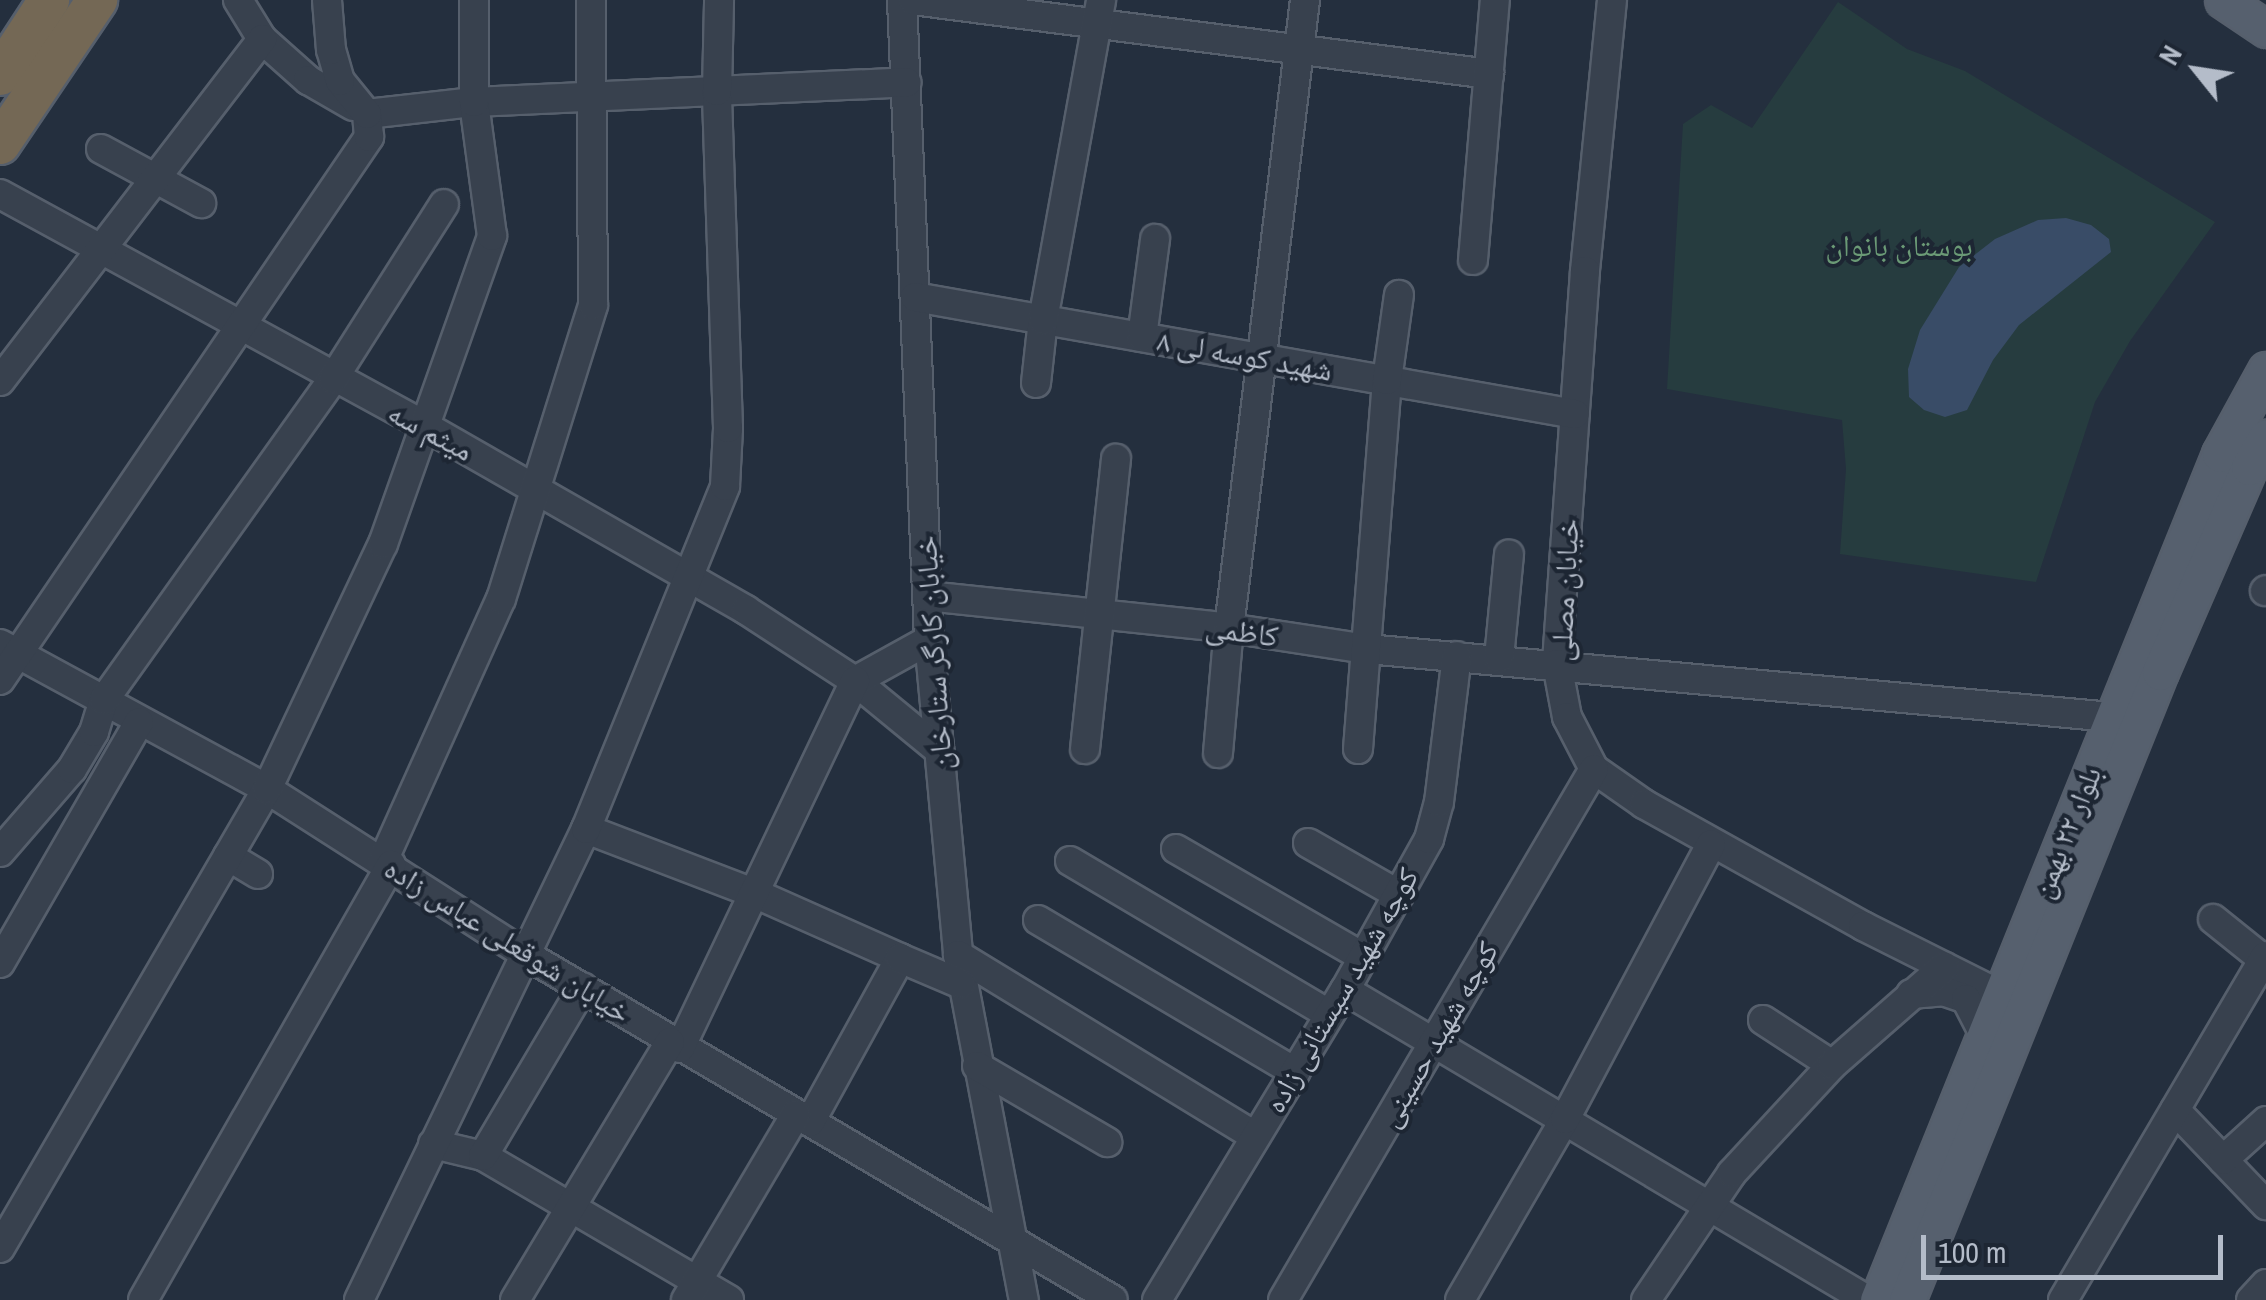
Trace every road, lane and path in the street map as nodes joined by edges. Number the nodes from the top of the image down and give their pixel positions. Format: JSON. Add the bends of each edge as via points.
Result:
{"nodes":[{"id":1,"x":49,"y":0,"type":"edge"},
{"id":2,"x":97,"y":0,"type":"edge"},
{"id":3,"x":238,"y":0,"type":"edge"},
{"id":4,"x":327,"y":0,"type":"edge"},
{"id":5,"x":474,"y":0,"type":"edge"},
{"id":6,"x":592,"y":0,"type":"edge"},
{"id":7,"x":720,"y":0,"type":"edge"},
{"id":8,"x":902,"y":0,"type":"edge"},
{"id":9,"x":912,"y":0,"type":"edge"},
{"id":10,"x":1306,"y":0,"type":"edge"},
{"id":11,"x":1495,"y":0,"type":"edge"},
{"id":12,"x":1612,"y":0,"type":"edge"},
{"id":13,"x":2223,"y":0,"type":"edge"},
{"id":14,"x":1099,"y":12,"type":"edge"},
{"id":15,"x":2266,"y":29,"type":"edge"},
{"id":16,"x":262,"y":40,"type":"junction"},
{"id":17,"x":1299,"y":50,"type":"junction"},
{"id":18,"x":1488,"y":74,"type":"junction"},
{"id":19,"x":0,"y":75,"type":"edge"},
{"id":20,"x":907,"y":82,"type":"junction"},
{"id":21,"x":717,"y":91,"type":"junction"},
{"id":22,"x":594,"y":97,"type":"junction"},
{"id":23,"x":474,"y":102,"type":"junction"},
{"id":24,"x":368,"y":114,"type":"junction"},
{"id":25,"x":0,"y":144,"type":"edge"},
{"id":26,"x":101,"y":149,"type":"dead end"},
{"id":27,"x":152,"y":177,"type":"junction"},
{"id":28,"x":0,"y":194,"type":"edge"},
{"id":29,"x":200,"y":204,"type":"dead end"},
{"id":30,"x":444,"y":204,"type":"dead end"},
{"id":31,"x":1155,"y":240,"type":"dead end"},
{"id":32,"x":103,"y":250,"type":"junction"},
{"id":33,"x":1472,"y":260,"type":"dead end"},
{"id":34,"x":1398,"y":295,"type":"dead end"},
{"id":35,"x":915,"y":297,"type":"junction"},
{"id":36,"x":1043,"y":320,"type":"junction"},
{"id":37,"x":243,"y":326,"type":"junction"},
{"id":38,"x":1142,"y":337,"type":"junction"},
{"id":39,"x":1262,"y":358,"type":"junction"},
{"id":40,"x":2266,"y":370,"type":"edge"},
{"id":41,"x":333,"y":379,"type":"junction"},
{"id":42,"x":1387,"y":380,"type":"junction"},
{"id":43,"x":0,"y":381,"type":"edge"},
{"id":44,"x":1036,"y":384,"type":"dead end"},
{"id":45,"x":1575,"y":414,"type":"junction"},
{"id":46,"x":425,"y":426,"type":"junction"},
{"id":47,"x":2266,"y":438,"type":"edge"},
{"id":48,"x":1116,"y":459,"type":"dead end"},
{"id":49,"x":534,"y":488,"type":"junction"},
{"id":50,"x":1509,"y":554,"type":"dead end"},
{"id":51,"x":688,"y":577,"type":"junction"},
{"id":52,"x":927,"y":596,"type":"junction"},
{"id":53,"x":1096,"y":614,"type":"junction"},
{"id":54,"x":1228,"y":628,"type":"junction"},
{"id":55,"x":929,"y":640,"type":"junction"},
{"id":56,"x":1367,"y":649,"type":"junction"},
{"id":57,"x":9,"y":650,"type":"edge"},
{"id":58,"x":1456,"y":656,"type":"junction"},
{"id":59,"x":1499,"y":658,"type":"junction"},
{"id":60,"x":1557,"y":664,"type":"junction"},
{"id":61,"x":0,"y":680,"type":"edge"},
{"id":62,"x":855,"y":680,"type":"junction"},
{"id":63,"x":104,"y":700,"type":"junction"},
{"id":64,"x":2112,"y":718,"type":"junction"},
{"id":65,"x":139,"y":722,"type":"junction"},
{"id":66,"x":1085,"y":749,"type":"dead end"},
{"id":67,"x":1358,"y":749,"type":"dead end"},
{"id":68,"x":939,"y":750,"type":"junction"},
{"id":69,"x":1218,"y":754,"type":"dead end"},
{"id":70,"x":1594,"y":769,"type":"junction"},
{"id":71,"x":267,"y":788,"type":"junction"},
{"id":72,"x":586,"y":829,"type":"junction"},
{"id":73,"x":1308,"y":843,"type":"dead end"},
{"id":74,"x":1711,"y":844,"type":"junction"},
{"id":75,"x":1176,"y":849,"type":"dead end"},
{"id":76,"x":0,"y":852,"type":"edge"},
{"id":77,"x":228,"y":856,"type":"junction"},
{"id":78,"x":1070,"y":860,"type":"dead end"},
{"id":79,"x":387,"y":863,"type":"junction"},
{"id":80,"x":258,"y":874,"type":"dead end"},
{"id":81,"x":754,"y":893,"type":"junction"},
{"id":82,"x":1399,"y":895,"type":"junction"},
{"id":83,"x":2213,"y":919,"type":"dead end"},
{"id":84,"x":1038,"y":920,"type":"dead end"},
{"id":85,"x":523,"y":953,"type":"junction"},
{"id":86,"x":958,"y":955,"type":"junction"},
{"id":87,"x":1363,"y":957,"type":"junction"},
{"id":88,"x":900,"y":958,"type":"junction"},
{"id":89,"x":2265,"y":958,"type":"edge"},
{"id":90,"x":0,"y":963,"type":"edge"},
{"id":91,"x":1944,"y":967,"type":"junction"},
{"id":92,"x":961,"y":984,"type":"junction"},
{"id":93,"x":583,"y":986,"type":"junction"},
{"id":94,"x":1345,"y":990,"type":"junction"},
{"id":95,"x":1911,"y":994,"type":"junction"},
{"id":96,"x":2013,"y":999,"type":"junction"},
{"id":97,"x":1329,"y":1014,"type":"junction"},
{"id":98,"x":1763,"y":1020,"type":"dead end"},
{"id":99,"x":1984,"y":1036,"type":"junction"},
{"id":100,"x":1433,"y":1042,"type":"junction"},
{"id":101,"x":675,"y":1045,"type":"junction"},
{"id":102,"x":1832,"y":1065,"type":"junction"},
{"id":103,"x":977,"y":1066,"type":"junction"},
{"id":104,"x":1295,"y":1072,"type":"junction"},
{"id":105,"x":2175,"y":1110,"type":"junction"},
{"id":106,"x":803,"y":1118,"type":"junction"},
{"id":107,"x":1565,"y":1120,"type":"junction"},
{"id":108,"x":2266,"y":1121,"type":"edge"},
{"id":109,"x":1255,"y":1136,"type":"junction"},
{"id":110,"x":1107,"y":1142,"type":"dead end"},
{"id":111,"x":433,"y":1144,"type":"junction"},
{"id":112,"x":484,"y":1156,"type":"junction"},
{"id":113,"x":2223,"y":1160,"type":"junction"},
{"id":114,"x":1710,"y":1205,"type":"junction"},
{"id":115,"x":2266,"y":1205,"type":"edge"},
{"id":116,"x":571,"y":1206,"type":"junction"},
{"id":117,"x":1012,"y":1244,"type":"junction"},
{"id":118,"x":0,"y":1248,"type":"edge"},
{"id":119,"x":2266,"y":1284,"type":"edge"},
{"id":120,"x":692,"y":1290,"type":"edge"},
{"id":121,"x":143,"y":1300,"type":"edge"},
{"id":122,"x":359,"y":1300,"type":"edge"},
{"id":123,"x":515,"y":1300,"type":"edge"},
{"id":124,"x":729,"y":1300,"type":"edge"},
{"id":125,"x":1024,"y":1300,"type":"edge"},
{"id":126,"x":1113,"y":1300,"type":"edge"},
{"id":127,"x":1157,"y":1300,"type":"edge"},
{"id":128,"x":1284,"y":1300,"type":"edge"},
{"id":129,"x":1460,"y":1300,"type":"edge"},
{"id":130,"x":1646,"y":1300,"type":"edge"},
{"id":131,"x":1867,"y":1300,"type":"edge"},
{"id":132,"x":1878,"y":1300,"type":"edge"},
{"id":133,"x":1907,"y":1300,"type":"edge"},
{"id":134,"x":2063,"y":1300,"type":"edge"},
{"id":135,"x":2251,"y":1300,"type":"edge"}],
"edges":[{"from":1,"to":19,"type":"highway"},
{"from":2,"to":25,"type":"highway"},
{"from":3,"to":16,"type":"street"},
{"from":4,"to":24,"type":"street","via":[[340,81]]},
{"from":5,"to":23,"type":"street"},
{"from":6,"to":22,"type":"street"},
{"from":7,"to":21,"type":"street"},
{"from":8,"to":20,"type":"street","name":"خیابان کارگر ستارخان"},
{"from":9,"to":14,"type":"street"},
{"from":10,"to":17,"type":"street"},
{"from":11,"to":18,"type":"street"},
{"from":12,"to":45,"type":"street","name":"خیابان مصلی"},
{"from":13,"to":15,"type":"main road"},
{"from":14,"to":17,"type":"street"},
{"from":14,"to":36,"type":"street"},
{"from":16,"to":24,"type":"street","via":[[308,80]]},
{"from":16,"to":27,"type":"street"},
{"from":17,"to":18,"type":"street"},
{"from":17,"to":39,"type":"street"},
{"from":18,"to":33,"type":"street"},
{"from":20,"to":21,"type":"street"},
{"from":20,"to":35,"type":"street","name":"خیابان کارگر ستارخان"},
{"from":21,"to":22,"type":"street"},
{"from":21,"to":51,"type":"street","via":[[725,486]]},
{"from":22,"to":23,"type":"street"},
{"from":22,"to":49,"type":"street","via":[[593,306]]},
{"from":23,"to":24,"type":"street"},
{"from":23,"to":46,"type":"street","via":[[492,236]]},
{"from":24,"to":37,"type":"street","via":[[369,138]]},
{"from":26,"to":27,"type":"street"},
{"from":27,"to":29,"type":"street"},
{"from":27,"to":32,"type":"street"},
{"from":28,"to":32,"type":"street","name":"میثم سه"},
{"from":30,"to":41,"type":"street"},
{"from":31,"to":38,"type":"street"},
{"from":32,"to":37,"type":"street","name":"میثم سه"},
{"from":32,"to":43,"type":"street"},
{"from":34,"to":42,"type":"street"},
{"from":35,"to":36,"type":"street","name":"شهید کوسه لی ۸"},
{"from":35,"to":52,"type":"street","name":"خیابان کارگر ستارخان"},
{"from":36,"to":38,"type":"street","name":"شهید کوسه لی ۸"},
{"from":36,"to":44,"type":"street"},
{"from":37,"to":41,"type":"street","name":"میثم سه"},
{"from":37,"to":57,"type":"street"},
{"from":38,"to":39,"type":"street","name":"شهید کوسه لی ۸"},
{"from":39,"to":42,"type":"street","name":"شهید کوسه لی ۸"},
{"from":39,"to":54,"type":"street"},
{"from":40,"to":64,"type":"main road","name":"بلوار ۲۲ بهمن","via":[[2220,454]]},
{"from":41,"to":46,"type":"street","name":"میثم سه"},
{"from":41,"to":63,"type":"street"},
{"from":42,"to":45,"type":"street","name":"شهید کوسه لی ۸"},
{"from":42,"to":56,"type":"street"},
{"from":45,"to":60,"type":"street","name":"خیابان مصلی"},
{"from":46,"to":49,"type":"street","name":"میثم سه"},
{"from":46,"to":71,"type":"street","via":[[382,544]]},
{"from":47,"to":96,"type":"main road","name":"بلوار ۲۲ بهمن"},
{"from":48,"to":53,"type":"street"},
{"from":49,"to":51,"type":"street","name":"میثم سه"},
{"from":49,"to":79,"type":"street","via":[[501,599]]},
{"from":50,"to":59,"type":"street"},
{"from":51,"to":62,"type":"street","name":"میثم سه"},
{"from":51,"to":72,"type":"street"},
{"from":52,"to":53,"type":"street","name":"کاظمی"},
{"from":52,"to":55,"type":"street","name":"خیابان کارگر ستارخان"},
{"from":53,"to":54,"type":"street","name":"کاظمی"},
{"from":53,"to":66,"type":"street"},
{"from":54,"to":56,"type":"street","name":"کاظمی"},
{"from":54,"to":69,"type":"street"},
{"from":55,"to":62,"type":"street"},
{"from":55,"to":68,"type":"street","name":"خیابان کارگر ستارخان"},
{"from":56,"to":58,"type":"street","name":"کاظمی"},
{"from":56,"to":67,"type":"street"},
{"from":57,"to":61,"type":"street"},
{"from":57,"to":63,"type":"street","name":"خیابان شوقعلی عباس زاده"},
{"from":58,"to":59,"type":"street","name":"کاظمی"},
{"from":58,"to":82,"type":"street","name":"کوچه شهید سیستانی زاده","via":[[1439,802],[1430,838]]},
{"from":59,"to":60,"type":"street","name":"کاظمی"},
{"from":60,"to":64,"type":"street","name":"کاظمی"},
{"from":60,"to":70,"type":"street","name":"خیابان مصلی","via":[[1566,716]]},
{"from":62,"to":68,"type":"street","name":"میثم سه"},
{"from":62,"to":81,"type":"street"},
{"from":63,"to":65,"type":"street","name":"خیابان شوقعلی عباس زاده"},
{"from":63,"to":76,"type":"street","via":[[72,769]]},
{"from":64,"to":96,"type":"main road","name":"بلوار ۲۲ بهمن"},
{"from":65,"to":71,"type":"street","name":"خیابان شوقعلی عباس زاده"},
{"from":65,"to":90,"type":"street"},
{"from":68,"to":86,"type":"street","name":"خیابان کارگر ستارخان"},
{"from":70,"to":74,"type":"street","name":"خیابان مصلی"},
{"from":70,"to":100,"type":"street","name":"کوچه شهید حسینی"},
{"from":71,"to":77,"type":"street"},
{"from":71,"to":79,"type":"street","name":"خیابان شوقعلی عباس زاده"},
{"from":72,"to":81,"type":"street"},
{"from":72,"to":85,"type":"street"},
{"from":73,"to":82,"type":"street"},
{"from":74,"to":91,"type":"street","name":"خیابان مصلی"},
{"from":74,"to":107,"type":"street"},
{"from":75,"to":87,"type":"street"},
{"from":77,"to":80,"type":"street"},
{"from":77,"to":118,"type":"street"},
{"from":78,"to":97,"type":"street"},
{"from":79,"to":85,"type":"street","name":"خیابان شوقعلی عباس زاده"},
{"from":79,"to":121,"type":"street"},
{"from":81,"to":88,"type":"street"},
{"from":81,"to":101,"type":"street"},
{"from":82,"to":87,"type":"street","name":"کوچه شهید سیستانی زاده"},
{"from":83,"to":89,"type":"street"},
{"from":84,"to":104,"type":"street"},
{"from":85,"to":93,"type":"street","name":"خیابان شوقعلی عباس زاده"},
{"from":85,"to":111,"type":"street"},
{"from":86,"to":92,"type":"street","name":"خیابان کارگر ستارخان"},
{"from":86,"to":109,"type":"street"},
{"from":87,"to":94,"type":"street","name":"کوچه شهید سیستانی زاده"},
{"from":88,"to":92,"type":"street"},
{"from":88,"to":106,"type":"street"},
{"from":89,"to":105,"type":"street"},
{"from":91,"to":95,"type":"street"},
{"from":91,"to":96,"type":"street","name":"خیابان مصلی"},
{"from":92,"to":103,"type":"street","name":"خیابان کارگر ستارخان"},
{"from":93,"to":101,"type":"street","name":"خیابان شوقعلی عباس زاده"},
{"from":93,"to":112,"type":"street"},
{"from":94,"to":97,"type":"street","name":"کوچه شهید سیستانی زاده"},
{"from":94,"to":100,"type":"street"},
{"from":95,"to":99,"type":"street","via":[[1944,990],[1966,999]]},
{"from":95,"to":102,"type":"street"},
{"from":96,"to":99,"type":"main road","name":"بلوار ۲۲ بهمن"},
{"from":96,"to":133,"type":"main road","name":"بلوار ۲۲ بهمن"},
{"from":97,"to":104,"type":"street","name":"کوچه شهید سیستانی زاده"},
{"from":98,"to":102,"type":"street"},
{"from":99,"to":132,"type":"main road","name":"بلوار ۲۲ بهمن"},
{"from":100,"to":107,"type":"street"},
{"from":100,"to":128,"type":"street","name":"کوچه شهید حسینی"},
{"from":101,"to":106,"type":"street","name":"خیابان شوقعلی عباس زاده"},
{"from":101,"to":116,"type":"street"},
{"from":102,"to":114,"type":"street"},
{"from":103,"to":110,"type":"street"},
{"from":103,"to":117,"type":"street","name":"خیابان کارگر ستارخان"},
{"from":104,"to":109,"type":"street","name":"کوچه شهید سیستانی زاده"},
{"from":105,"to":113,"type":"street"},
{"from":105,"to":134,"type":"street"},
{"from":106,"to":117,"type":"street","name":"خیابان شوقعلی عباس زاده"},
{"from":106,"to":120,"type":"street"},
{"from":107,"to":114,"type":"street"},
{"from":107,"to":129,"type":"street"},
{"from":108,"to":113,"type":"street"},
{"from":109,"to":127,"type":"street","name":"کوچه شهید سیستانی زاده"},
{"from":111,"to":112,"type":"street"},
{"from":111,"to":122,"type":"street"},
{"from":112,"to":116,"type":"street"},
{"from":113,"to":115,"type":"street"},
{"from":114,"to":130,"type":"street"},
{"from":114,"to":131,"type":"street"},
{"from":116,"to":120,"type":"street"},
{"from":116,"to":123,"type":"street"},
{"from":117,"to":125,"type":"street","name":"خیابان کارگر ستارخان"},
{"from":117,"to":126,"type":"street","name":"خیابان شوقعلی عباس زاده"},
{"from":119,"to":135,"type":"street"},
{"from":120,"to":124,"type":"street"}]}
